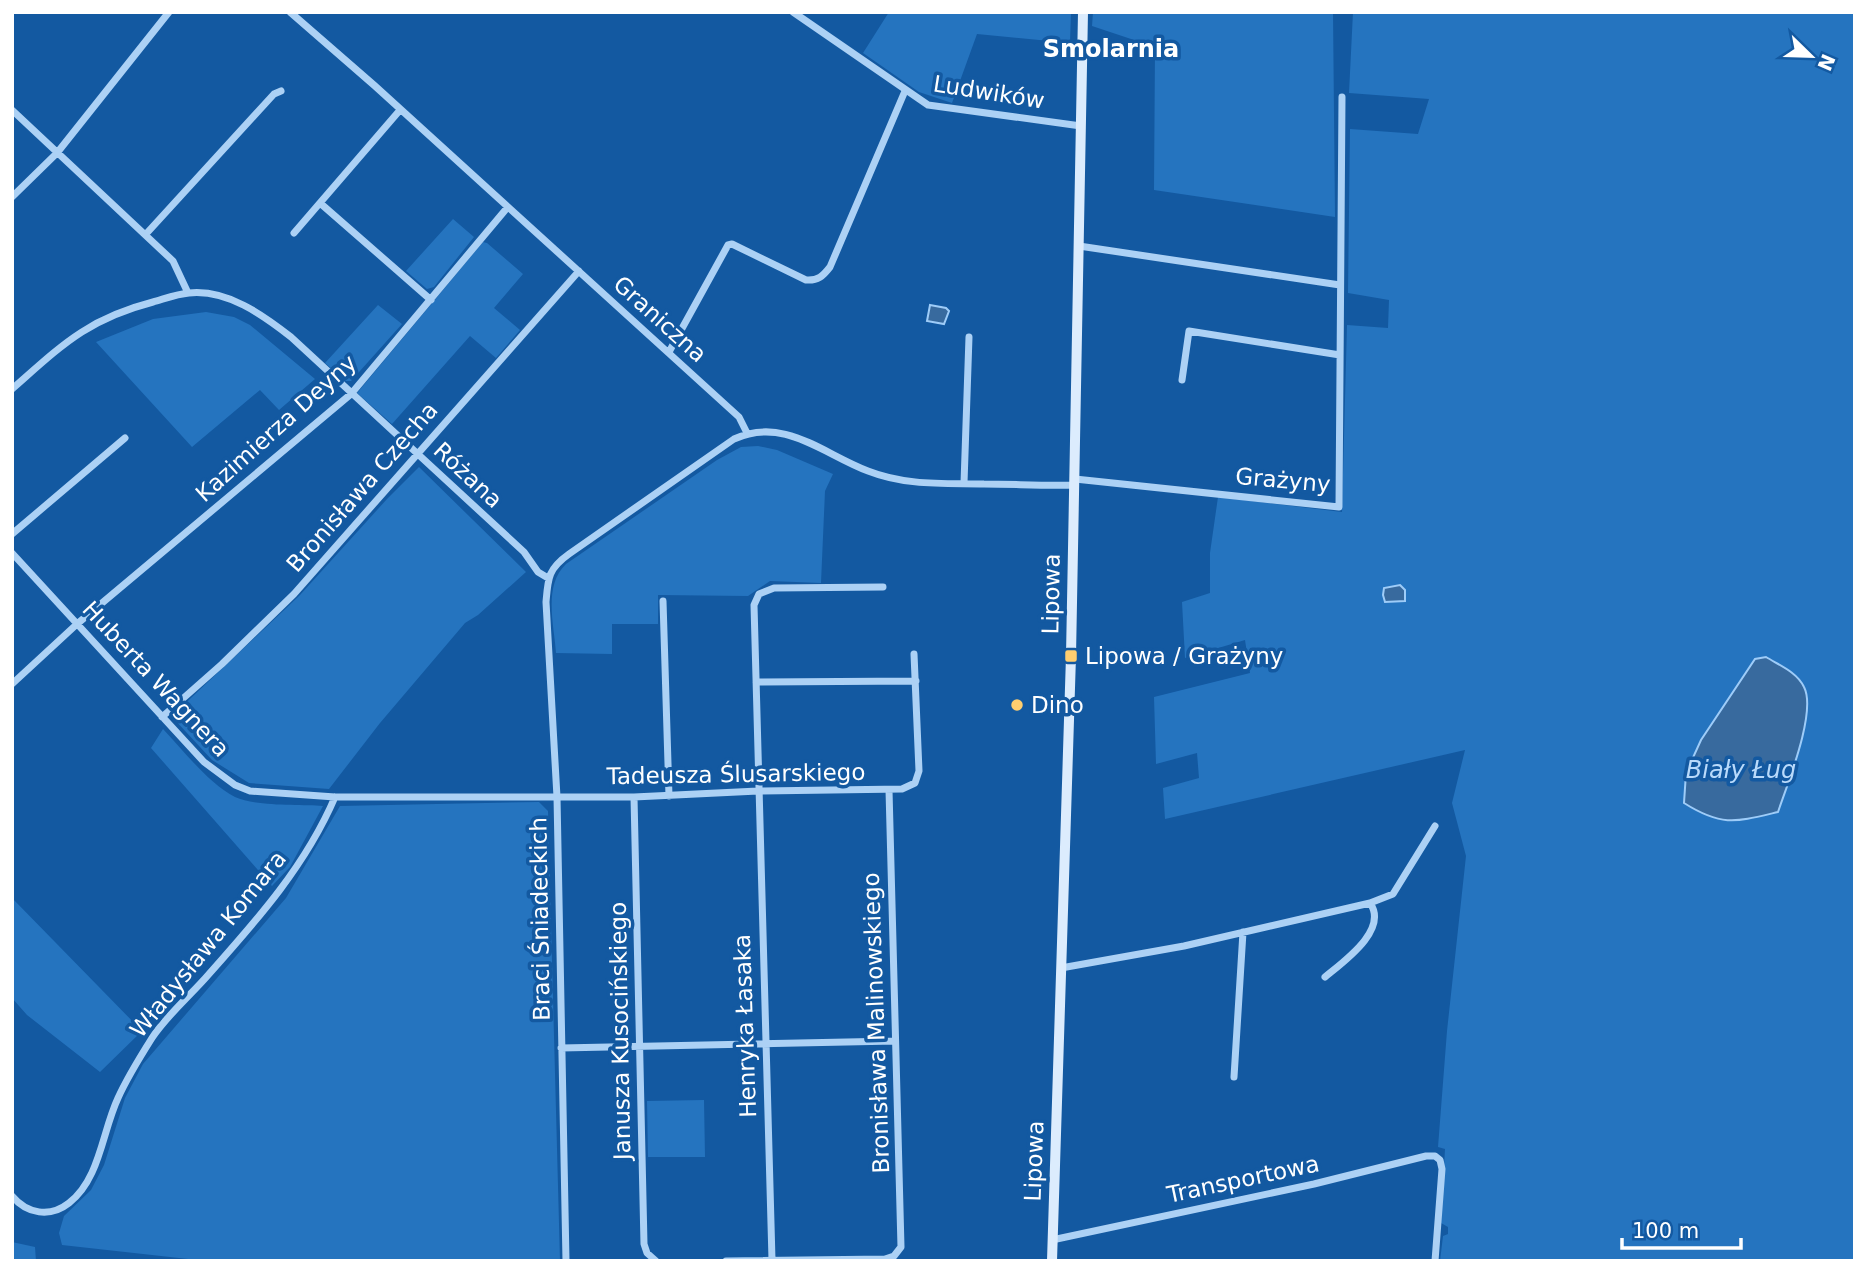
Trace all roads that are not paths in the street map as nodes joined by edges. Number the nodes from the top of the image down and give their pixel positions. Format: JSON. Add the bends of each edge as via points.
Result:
{"nodes":[{"id":1,"x":169,"y":12,"type":"edge"},
{"id":2,"x":290,"y":12,"type":"edge"},
{"id":3,"x":793,"y":12,"type":"edge"},
{"id":4,"x":1083,"y":12,"type":"edge"},
{"id":5,"x":905,"y":91,"type":"junction"},
{"id":6,"x":281,"y":92,"type":"dead end"},
{"id":7,"x":1342,"y":97,"type":"dead end"},
{"id":8,"x":12,"y":110,"type":"edge"},
{"id":9,"x":400,"y":110,"type":"junction"},
{"id":10,"x":1081,"y":126,"type":"junction"},
{"id":11,"x":57,"y":153,"type":"junction"},
{"id":12,"x":12,"y":197,"type":"edge"},
{"id":13,"x":320,"y":203,"type":"junction"},
{"id":14,"x":507,"y":208,"type":"junction"},
{"id":15,"x":294,"y":233,"type":"dead end"},
{"id":16,"x":146,"y":234,"type":"junction"},
{"id":17,"x":1079,"y":246,"type":"junction"},
{"id":18,"x":579,"y":271,"type":"junction"},
{"id":19,"x":1340,"y":285,"type":"junction"},
{"id":20,"x":188,"y":293,"type":"junction"},
{"id":21,"x":431,"y":300,"type":"junction"},
{"id":22,"x":969,"y":337,"type":"dead end"},
{"id":23,"x":668,"y":352,"type":"junction"},
{"id":24,"x":1340,"y":355,"type":"junction"},
{"id":25,"x":1182,"y":380,"type":"dead end"},
{"id":26,"x":12,"y":389,"type":"edge"},
{"id":27,"x":351,"y":394,"type":"junction"},
{"id":28,"x":747,"y":433,"type":"junction"},
{"id":29,"x":125,"y":438,"type":"dead end"},
{"id":30,"x":417,"y":454,"type":"junction"},
{"id":31,"x":1075,"y":482,"type":"junction"},
{"id":32,"x":964,"y":483,"type":"junction"},
{"id":33,"x":12,"y":534,"type":"edge"},
{"id":34,"x":12,"y":553,"type":"edge"},
{"id":35,"x":548,"y":578,"type":"junction"},
{"id":36,"x":883,"y":587,"type":"dead end"},
{"id":37,"x":663,"y":601,"type":"dead end"},
{"id":38,"x":77,"y":624,"type":"junction"},
{"id":39,"x":914,"y":654,"type":"dead end"},
{"id":40,"x":916,"y":681,"type":"junction"},
{"id":41,"x":756,"y":682,"type":"junction"},
{"id":42,"x":12,"y":684,"type":"edge"},
{"id":43,"x":162,"y":717,"type":"junction"},
{"id":44,"x":889,"y":790,"type":"junction"},
{"id":45,"x":758,"y":791,"type":"junction"},
{"id":46,"x":669,"y":796,"type":"junction"},
{"id":47,"x":335,"y":797,"type":"junction"},
{"id":48,"x":557,"y":797,"type":"junction"},
{"id":49,"x":634,"y":797,"type":"junction"},
{"id":50,"x":1435,"y":826,"type":"dead end"},
{"id":51,"x":1370,"y":903,"type":"junction"},
{"id":52,"x":1243,"y":932,"type":"junction"},
{"id":53,"x":1061,"y":968,"type":"junction"},
{"id":54,"x":1325,"y":977,"type":"dead end"},
{"id":55,"x":895,"y":1041,"type":"junction"},
{"id":56,"x":764,"y":1043,"type":"junction"},
{"id":57,"x":561,"y":1048,"type":"junction"},
{"id":58,"x":638,"y":1048,"type":"junction"},
{"id":59,"x":1234,"y":1077,"type":"dead end"},
{"id":60,"x":12,"y":1196,"type":"edge"},
{"id":61,"x":1052,"y":1240,"type":"junction"},
{"id":62,"x":655,"y":1260,"type":"edge"},
{"id":63,"x":772,"y":1260,"type":"edge"},
{"id":64,"x":566,"y":1261,"type":"edge"},
{"id":65,"x":726,"y":1261,"type":"edge"},
{"id":66,"x":1052,"y":1261,"type":"edge"},
{"id":67,"x":1435,"y":1261,"type":"edge"}],
"edges":[{"from":1,"to":11,"type":"street"},
{"from":2,"to":9,"type":"street","name":"Graniczna"},
{"from":3,"to":5,"type":"street","name":"Ludwików"},
{"from":4,"to":10,"type":"main road","name":"Lipowa"},
{"from":5,"to":10,"type":"street","name":"Ludwików","via":[[933,107]]},
{"from":5,"to":23,"type":"street","via":[[824,274],[806,280],[728,245]]},
{"from":6,"to":16,"type":"street","via":[[274,94]]},
{"from":7,"to":19,"type":"street","name":"Grażyny"},
{"from":8,"to":11,"type":"street"},
{"from":9,"to":13,"type":"street"},
{"from":9,"to":14,"type":"street","name":"Graniczna"},
{"from":10,"to":17,"type":"main road","name":"Lipowa"},
{"from":11,"to":12,"type":"street"},
{"from":11,"to":16,"type":"street"},
{"from":13,"to":15,"type":"street"},
{"from":13,"to":21,"type":"street"},
{"from":14,"to":18,"type":"street","name":"Graniczna"},
{"from":14,"to":21,"type":"street","name":"Kazimierza Deyny"},
{"from":16,"to":20,"type":"street","via":[[178,268]]},
{"from":17,"to":19,"type":"street"},
{"from":17,"to":31,"type":"main road","name":"Lipowa"},
{"from":18,"to":23,"type":"street","name":"Graniczna"},
{"from":18,"to":30,"type":"street","name":"Bronisława Czecha"},
{"from":19,"to":24,"type":"street","name":"Grażyny"},
{"from":20,"to":26,"type":"street","name":"Różana","via":[[129,308],[94,323]]},
{"from":20,"to":27,"type":"street","name":"Różana","via":[[221,296],[265,318]]},
{"from":21,"to":27,"type":"street","name":"Kazimierza Deyny"},
{"from":22,"to":32,"type":"street"},
{"from":23,"to":28,"type":"street","name":"Graniczna","via":[[739,417]]},
{"from":24,"to":25,"type":"street","via":[[1189,331]]},
{"from":24,"to":31,"type":"street","name":"Grażyny","via":[[1339,507]]},
{"from":27,"to":30,"type":"street","name":"Różana"},
{"from":27,"to":38,"type":"street","name":"Kazimierza Deyny"},
{"from":28,"to":32,"type":"street","via":[[783,432],[895,480]]},
{"from":28,"to":35,"type":"street","via":[[560,560]]},
{"from":29,"to":33,"type":"street"},
{"from":30,"to":35,"type":"street","name":"Różana"},
{"from":30,"to":43,"type":"street","name":"Bronisława Czecha","via":[[293,594]]},
{"from":31,"to":32,"type":"street"},
{"from":31,"to":53,"type":"main road","name":"Lipowa"},
{"from":34,"to":38,"type":"street","name":"Huberta Wagnera"},
{"from":35,"to":48,"type":"street","name":"Braci Śniadeckich"},
{"from":36,"to":41,"type":"street","name":"Henryka Łasaka","via":[[762,591],[754,605]]},
{"from":37,"to":46,"type":"street"},
{"from":38,"to":42,"type":"street","name":"Kazimierza Deyny"},
{"from":38,"to":43,"type":"street","name":"Huberta Wagnera"},
{"from":39,"to":40,"type":"street"},
{"from":40,"to":41,"type":"street"},
{"from":40,"to":44,"type":"street","name":"Tadeusza Ślusarskiego","via":[[919,771],[908,788]]},
{"from":41,"to":45,"type":"street","name":"Henryka Łasaka"},
{"from":43,"to":47,"type":"street","name":"Huberta Wagnera","via":[[204,762],[235,785],[257,793]]},
{"from":44,"to":45,"type":"street","name":"Tadeusza Ślusarskiego"},
{"from":44,"to":55,"type":"street","name":"Bronisława Malinowskiego"},
{"from":45,"to":46,"type":"street","name":"Tadeusza Ślusarskiego"},
{"from":45,"to":56,"type":"street","name":"Henryka Łasaka"},
{"from":46,"to":49,"type":"street","name":"Tadeusza Ślusarskiego"},
{"from":47,"to":48,"type":"street","name":"Huberta Wagnera"},
{"from":47,"to":60,"type":"street","name":"Władysława Komara","via":[[299,864],[266,911],[153,1036],[117,1098],[80,1191],[67,1205],[44,1212],[24,1208]]},
{"from":48,"to":49,"type":"street","name":"Tadeusza Ślusarskiego"},
{"from":48,"to":57,"type":"street","name":"Braci Śniadeckich"},
{"from":49,"to":58,"type":"street","name":"Janusza Kusocińskiego"},
{"from":50,"to":51,"type":"street","via":[[1392,894]]},
{"from":51,"to":52,"type":"street"},
{"from":51,"to":54,"type":"street","via":[[1374,912],[1368,938]]},
{"from":52,"to":53,"type":"street"},
{"from":52,"to":59,"type":"street"},
{"from":53,"to":61,"type":"main road","name":"Lipowa"},
{"from":55,"to":56,"type":"street"},
{"from":55,"to":63,"type":"street","name":"Bronisława Malinowskiego","via":[[902,1243],[897,1253],[884,1259]]},
{"from":56,"to":58,"type":"street"},
{"from":56,"to":63,"type":"street","name":"Henryka Łasaka"},
{"from":57,"to":58,"type":"street"},
{"from":57,"to":64,"type":"street","name":"Braci Śniadeckich"},
{"from":58,"to":62,"type":"street","name":"Janusza Kusocińskiego","via":[[644,1244]]},
{"from":61,"to":66,"type":"main road","name":"Lipowa"},
{"from":61,"to":67,"type":"street","name":"Transportowa","via":[[1435,1156],[1442,1169]]},
{"from":63,"to":65,"type":"street"}]}
